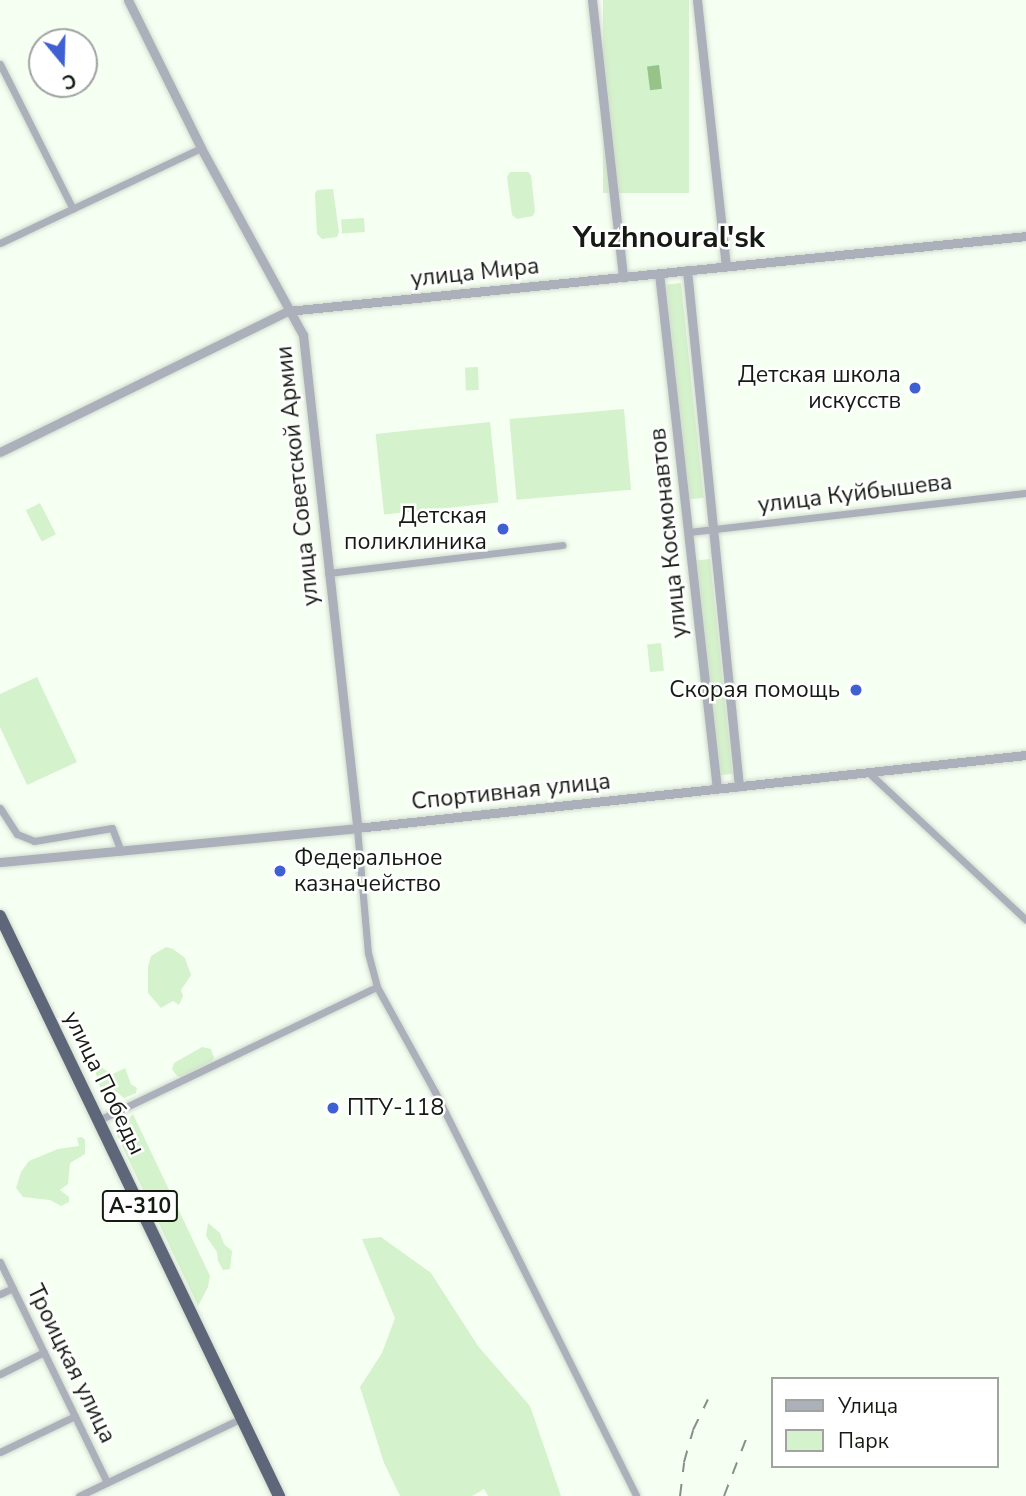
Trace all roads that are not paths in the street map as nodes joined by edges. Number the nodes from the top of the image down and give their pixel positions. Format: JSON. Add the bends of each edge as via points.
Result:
{"nodes":[{"id":1,"x":128,"y":0,"type":"edge"},
{"id":2,"x":592,"y":0,"type":"edge"},
{"id":3,"x":697,"y":0,"type":"edge"},
{"id":4,"x":0,"y":64,"type":"edge"},
{"id":5,"x":201,"y":148,"type":"junction"},
{"id":6,"x":73,"y":209,"type":"junction"},
{"id":7,"x":1026,"y":236,"type":"edge"},
{"id":8,"x":0,"y":243,"type":"edge"},
{"id":9,"x":726,"y":266,"type":"junction"},
{"id":10,"x":687,"y":270,"type":"junction"},
{"id":11,"x":659,"y":273,"type":"junction"},
{"id":12,"x":623,"y":277,"type":"junction"},
{"id":13,"x":288,"y":311,"type":"junction"},
{"id":14,"x":0,"y":452,"type":"edge"},
{"id":15,"x":1026,"y":493,"type":"edge"},
{"id":16,"x":713,"y":529,"type":"junction"},
{"id":17,"x":688,"y":532,"type":"junction"},
{"id":18,"x":562,"y":545,"type":"dead end"},
{"id":19,"x":328,"y":573,"type":"junction"},
{"id":20,"x":1026,"y":755,"type":"edge"},
{"id":21,"x":868,"y":772,"type":"junction"},
{"id":22,"x":739,"y":786,"type":"junction"},
{"id":23,"x":717,"y":789,"type":"junction"},
{"id":24,"x":0,"y":808,"type":"edge"},
{"id":25,"x":357,"y":828,"type":"junction"},
{"id":26,"x":121,"y":851,"type":"junction"},
{"id":27,"x":0,"y":862,"type":"edge"},
{"id":28,"x":0,"y":916,"type":"edge"},
{"id":29,"x":1026,"y":920,"type":"edge"},
{"id":30,"x":377,"y":987,"type":"junction"},
{"id":31,"x":99,"y":1120,"type":"junction"},
{"id":32,"x":0,"y":1262,"type":"edge"},
{"id":33,"x":13,"y":1288,"type":"junction"},
{"id":34,"x":0,"y":1294,"type":"edge"},
{"id":35,"x":44,"y":1352,"type":"junction"},
{"id":36,"x":0,"y":1374,"type":"edge"},
{"id":37,"x":75,"y":1416,"type":"junction"},
{"id":38,"x":243,"y":1418,"type":"junction"},
{"id":39,"x":0,"y":1452,"type":"edge"},
{"id":40,"x":107,"y":1482,"type":"junction"},
{"id":41,"x":79,"y":1496,"type":"edge"},
{"id":42,"x":279,"y":1496,"type":"edge"},
{"id":43,"x":636,"y":1496,"type":"edge"}],
"edges":[{"from":1,"to":5,"type":"street","name":"улица Советской Армии"},
{"from":2,"to":12,"type":"street"},
{"from":3,"to":9,"type":"street"},
{"from":4,"to":6,"type":"street"},
{"from":5,"to":6,"type":"street"},
{"from":5,"to":13,"type":"street","name":"улица Советской Армии"},
{"from":6,"to":8,"type":"street"},
{"from":7,"to":9,"type":"street","name":"улица Мира"},
{"from":9,"to":10,"type":"street","name":"улица Мира"},
{"from":10,"to":11,"type":"street","name":"улица Мира"},
{"from":10,"to":16,"type":"street","name":"улица Космонавтов"},
{"from":11,"to":12,"type":"street","name":"улица Мира"},
{"from":11,"to":17,"type":"street","name":"улица Космонавтов"},
{"from":12,"to":13,"type":"street","name":"улица Мира"},
{"from":13,"to":14,"type":"street","name":"улица Мира"},
{"from":13,"to":19,"type":"street","name":"улица Советской Армии","via":[[303,335]]},
{"from":15,"to":16,"type":"street","name":"улица Куйбышева"},
{"from":16,"to":17,"type":"street","name":"улица Куйбышева"},
{"from":16,"to":22,"type":"street","name":"улица Космонавтов"},
{"from":17,"to":23,"type":"street","name":"улица Космонавтов"},
{"from":18,"to":19,"type":"street"},
{"from":19,"to":25,"type":"street","name":"улица Советской Армии"},
{"from":20,"to":21,"type":"street","name":"Спортивная улица"},
{"from":21,"to":22,"type":"street","name":"Спортивная улица"},
{"from":21,"to":29,"type":"street"},
{"from":22,"to":23,"type":"street","name":"Спортивная улица"},
{"from":23,"to":25,"type":"street","name":"Спортивная улица"},
{"from":24,"to":26,"type":"street","via":[[17,834],[34,841],[111,828]]},
{"from":25,"to":26,"type":"street","name":"Спортивная улица"},
{"from":25,"to":30,"type":"street","name":"улица Советской Армии","via":[[368,953]]},
{"from":26,"to":27,"type":"street","name":"Спортивная улица"},
{"from":28,"to":31,"type":"highway","name":"улица Победы","number":"А-310"},
{"from":30,"to":31,"type":"street"},
{"from":30,"to":43,"type":"street","name":"улица Советской Армии","via":[[435,1092]]},
{"from":31,"to":38,"type":"highway","name":"улица Победы","number":"А-310"},
{"from":32,"to":33,"type":"street","name":"Троицкая улица"},
{"from":33,"to":34,"type":"street"},
{"from":33,"to":35,"type":"street","name":"Троицкая улица"},
{"from":35,"to":36,"type":"street"},
{"from":35,"to":37,"type":"street","name":"Троицкая улица"},
{"from":37,"to":39,"type":"street"},
{"from":37,"to":40,"type":"street","name":"Троицкая улица"},
{"from":38,"to":40,"type":"street"},
{"from":38,"to":42,"type":"highway","name":"улица Победы","number":"А-310"},
{"from":40,"to":41,"type":"street"}]}
